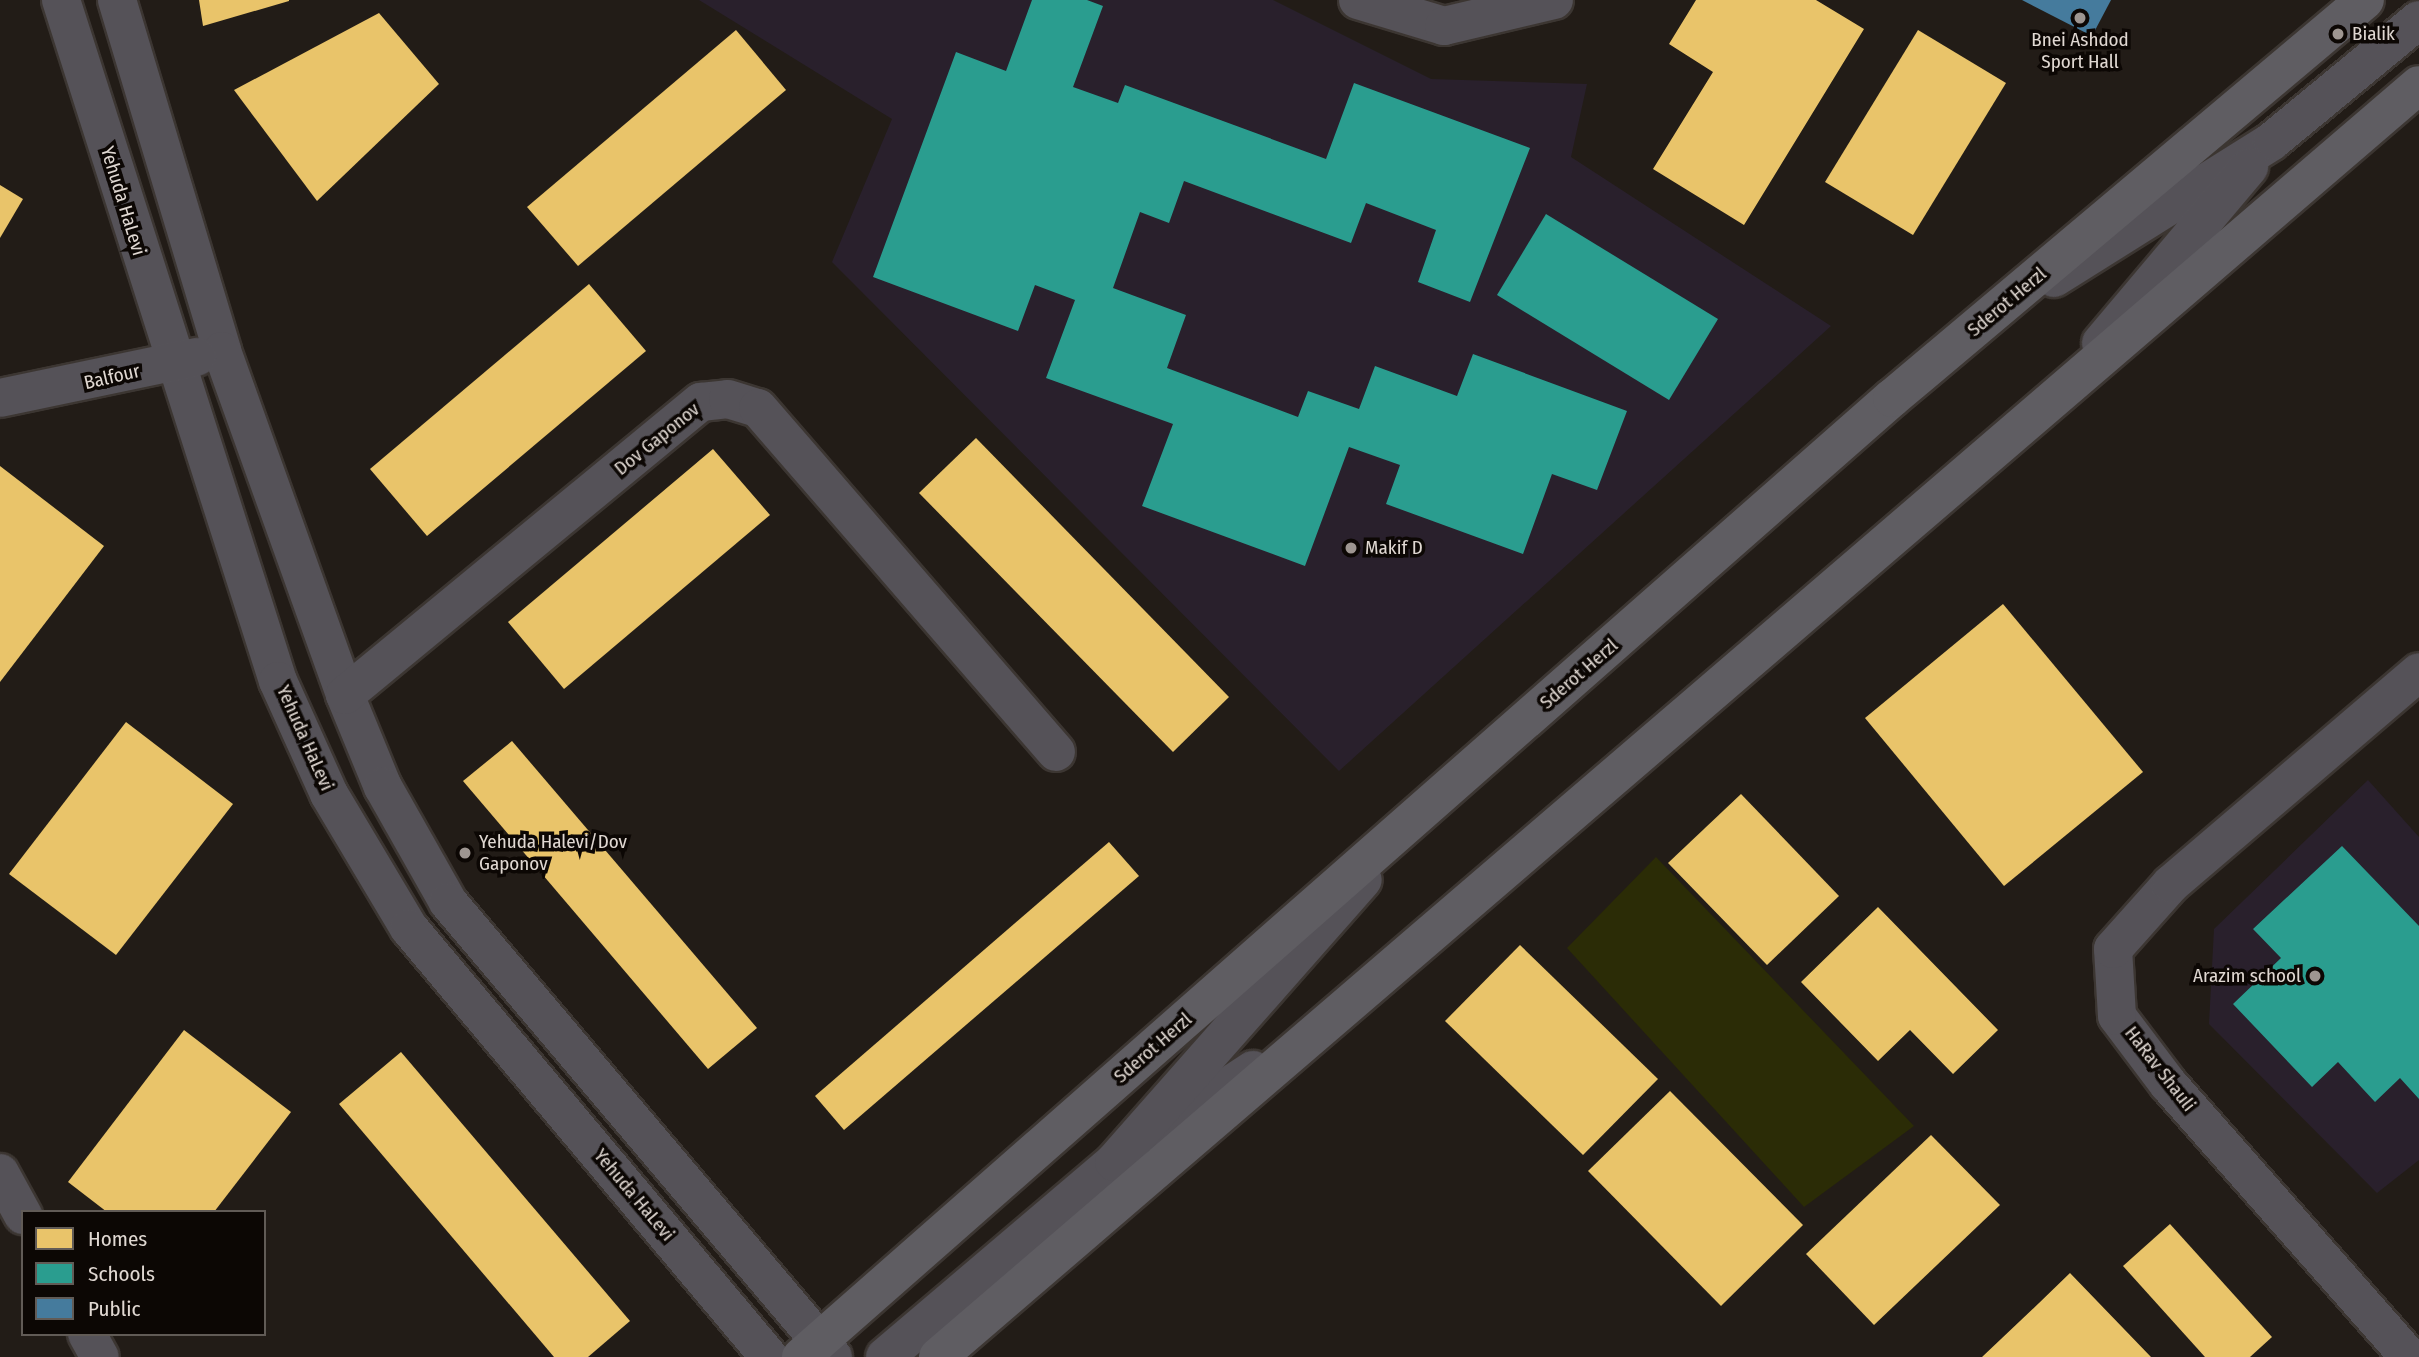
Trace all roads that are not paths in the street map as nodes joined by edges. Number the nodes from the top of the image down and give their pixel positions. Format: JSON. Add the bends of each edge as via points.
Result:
{"nodes":[{"id":1,"x":61,"y":0,"type":"edge"},
{"id":2,"x":117,"y":0,"type":"edge"},
{"id":3,"x":1358,"y":0,"type":"edge"},
{"id":4,"x":1554,"y":0,"type":"edge"},
{"id":5,"x":2365,"y":0,"type":"edge"},
{"id":6,"x":2419,"y":20,"type":"edge"},
{"id":7,"x":2419,"y":85,"type":"edge"},
{"id":8,"x":2272,"y":141,"type":"junction"},
{"id":9,"x":1981,"y":324,"type":"junction"},
{"id":10,"x":222,"y":351,"type":"junction"},
{"id":11,"x":174,"y":363,"type":"junction"},
{"id":12,"x":0,"y":398,"type":"edge"},
{"id":13,"x":2055,"y":399,"type":"junction"},
{"id":14,"x":2419,"y":672,"type":"edge"},
{"id":15,"x":345,"y":695,"type":"junction"},
{"id":16,"x":1056,"y":752,"type":"dead end"},
{"id":17,"x":1425,"y":809,"type":"junction"},
{"id":18,"x":1357,"y":1001,"type":"junction"},
{"id":19,"x":1114,"y":1162,"type":"junction"},
{"id":20,"x":0,"y":1173,"type":"edge"},
{"id":21,"x":21,"y":1211,"type":"edge"},
{"id":22,"x":88,"y":1336,"type":"edge"},
{"id":23,"x":817,"y":1351,"type":"edge"},
{"id":24,"x":100,"y":1357,"type":"edge"},
{"id":25,"x":769,"y":1357,"type":"edge"},
{"id":26,"x":885,"y":1357,"type":"edge"},
{"id":27,"x":938,"y":1357,"type":"edge"},
{"id":28,"x":2409,"y":1357,"type":"edge"}],
"edges":[{"from":1,"to":11,"type":"street","name":"Yehuda HaLevi"},
{"from":2,"to":10,"type":"street"},
{"from":3,"to":4,"type":"street","via":[[1444,26]]},
{"from":5,"to":9,"type":"main road","name":"Sderot Herzl"},
{"from":6,"to":8,"type":"street"},
{"from":7,"to":13,"type":"main road"},
{"from":8,"to":9,"type":"street"},
{"from":8,"to":13,"type":"street"},
{"from":9,"to":17,"type":"main road","name":"Sderot Herzl"},
{"from":10,"to":11,"type":"street","name":"Balfour"},
{"from":10,"to":15,"type":"street"},
{"from":11,"to":12,"type":"street","name":"Balfour"},
{"from":11,"to":25,"type":"street","name":"Yehuda HaLevi","via":[[278,681],[330,794],[402,917]]},
{"from":13,"to":18,"type":"main road"},
{"from":14,"to":28,"type":"street","name":"HaRav Shauli","via":[[2171,884],[2113,949],[2117,1016],[2169,1084]]},
{"from":15,"to":16,"type":"street","name":"Dov Gaponov","via":[[701,402],[728,399],[758,408]]},
{"from":15,"to":23,"type":"street","via":[[383,787],[448,902]]},
{"from":17,"to":19,"type":"street"},
{"from":17,"to":23,"type":"main road","name":"Sderot Herzl"},
{"from":18,"to":19,"type":"street"},
{"from":18,"to":27,"type":"main road"},
{"from":19,"to":26,"type":"street"},
{"from":20,"to":21,"type":"street"},
{"from":22,"to":24,"type":"street"}]}
